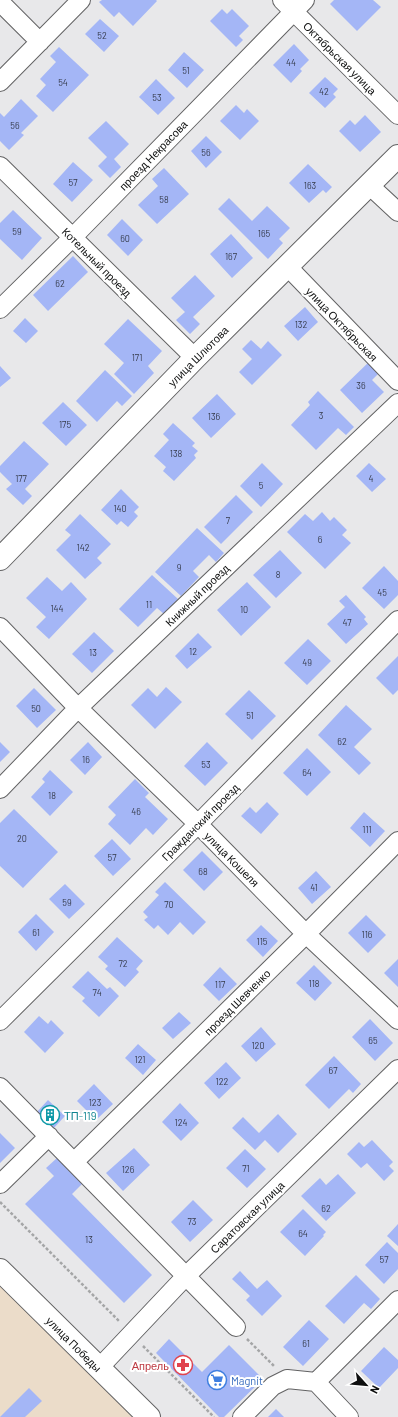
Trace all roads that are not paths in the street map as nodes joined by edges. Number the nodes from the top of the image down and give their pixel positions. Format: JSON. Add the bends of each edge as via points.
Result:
{"nodes":[{"id":1,"x":82,"y":0,"type":"edge"},
{"id":2,"x":0,"y":2,"type":"edge"},
{"id":3,"x":293,"y":4,"type":"edge"},
{"id":4,"x":40,"y":42,"type":"junction"},
{"id":5,"x":0,"y":82,"type":"edge"},
{"id":6,"x":398,"y":115,"type":"edge"},
{"id":7,"x":398,"y":156,"type":"edge"},
{"id":8,"x":0,"y":166,"type":"edge"},
{"id":9,"x":369,"y":185,"type":"junction"},
{"id":10,"x":398,"y":212,"type":"edge"},
{"id":11,"x":72,"y":238,"type":"junction"},
{"id":12,"x":287,"y":266,"type":"junction"},
{"id":13,"x":0,"y":309,"type":"edge"},
{"id":14,"x":195,"y":358,"type":"junction"},
{"id":15,"x":398,"y":381,"type":"edge"},
{"id":16,"x":398,"y":403,"type":"edge"},
{"id":17,"x":0,"y":559,"type":"edge"},
{"id":18,"x":398,"y":620,"type":"edge"},
{"id":19,"x":0,"y":627,"type":"edge"},
{"id":20,"x":78,"y":708,"type":"junction"},
{"id":21,"x":0,"y":790,"type":"edge"},
{"id":22,"x":198,"y":824,"type":"junction"},
{"id":23,"x":398,"y":840,"type":"edge"},
{"id":24,"x":306,"y":934,"type":"junction"},
{"id":25,"x":398,"y":1020,"type":"edge"},
{"id":26,"x":0,"y":1021,"type":"edge"},
{"id":27,"x":398,"y":1069,"type":"edge"},
{"id":28,"x":0,"y":1087,"type":"edge"},
{"id":29,"x":49,"y":1136,"type":"junction"},
{"id":30,"x":74,"y":1162,"type":"junction"},
{"id":31,"x":0,"y":1184,"type":"edge"},
{"id":32,"x":0,"y":1270,"type":"edge"},
{"id":33,"x":185,"y":1277,"type":"junction"},
{"id":34,"x":398,"y":1300,"type":"edge"},
{"id":35,"x":236,"y":1327,"type":"road end"},
{"id":36,"x":98,"y":1368,"type":"junction"},
{"id":37,"x":316,"y":1382,"type":"junction"},
{"id":38,"x":149,"y":1417,"type":"edge"},
{"id":39,"x":242,"y":1417,"type":"edge"},
{"id":40,"x":349,"y":1417,"type":"edge"}],
"edges":[{"from":1,"to":4,"type":"street"},
{"from":2,"to":4,"type":"street"},
{"from":3,"to":6,"type":"street","name":"Октябрьская улица"},
{"from":3,"to":11,"type":"street","name":"проезд Некрасова"},
{"from":4,"to":5,"type":"street"},
{"from":7,"to":9,"type":"main road","name":"улица Шлютова"},
{"from":8,"to":11,"type":"street","name":"Котельный проезд"},
{"from":9,"to":10,"type":"street"},
{"from":9,"to":12,"type":"main road","name":"улица Шлютова"},
{"from":11,"to":13,"type":"street","name":"проезд Некрасова"},
{"from":11,"to":14,"type":"street","name":"Котельный проезд"},
{"from":12,"to":14,"type":"main road","name":"улица Шлютова"},
{"from":12,"to":15,"type":"street","name":"улица Октябрьская"},
{"from":14,"to":17,"type":"main road","name":"улица Шлютова"},
{"from":16,"to":20,"type":"street","name":"Книжный проезд"},
{"from":18,"to":22,"type":"street","name":"Гражданский проезд"},
{"from":19,"to":20,"type":"street","name":"улица Кошеля"},
{"from":20,"to":21,"type":"street","name":"Книжный проезд"},
{"from":20,"to":22,"type":"street","name":"улица Кошеля"},
{"from":22,"to":24,"type":"street","name":"улица Кошеля"},
{"from":22,"to":26,"type":"street","name":"Гражданский проезд"},
{"from":23,"to":24,"type":"street","name":"проезд Шевченко"},
{"from":24,"to":25,"type":"street","name":"улица Кошеля"},
{"from":24,"to":30,"type":"street","name":"проезд Шевченко"},
{"from":27,"to":33,"type":"street","name":"Саратовская улица"},
{"from":28,"to":29,"type":"street"},
{"from":29,"to":30,"type":"street"},
{"from":29,"to":31,"type":"street"},
{"from":30,"to":33,"type":"street"},
{"from":32,"to":36,"type":"main road","name":"улица Победы"},
{"from":33,"to":35,"type":"street"},
{"from":33,"to":36,"type":"street","name":"Саратовская улица"},
{"from":34,"to":37,"type":"street"},
{"from":36,"to":38,"type":"main road","name":"улица Победы"},
{"from":37,"to":39,"type":"street","via":[[287,1379],[273,1386]]},
{"from":37,"to":40,"type":"street"}]}
